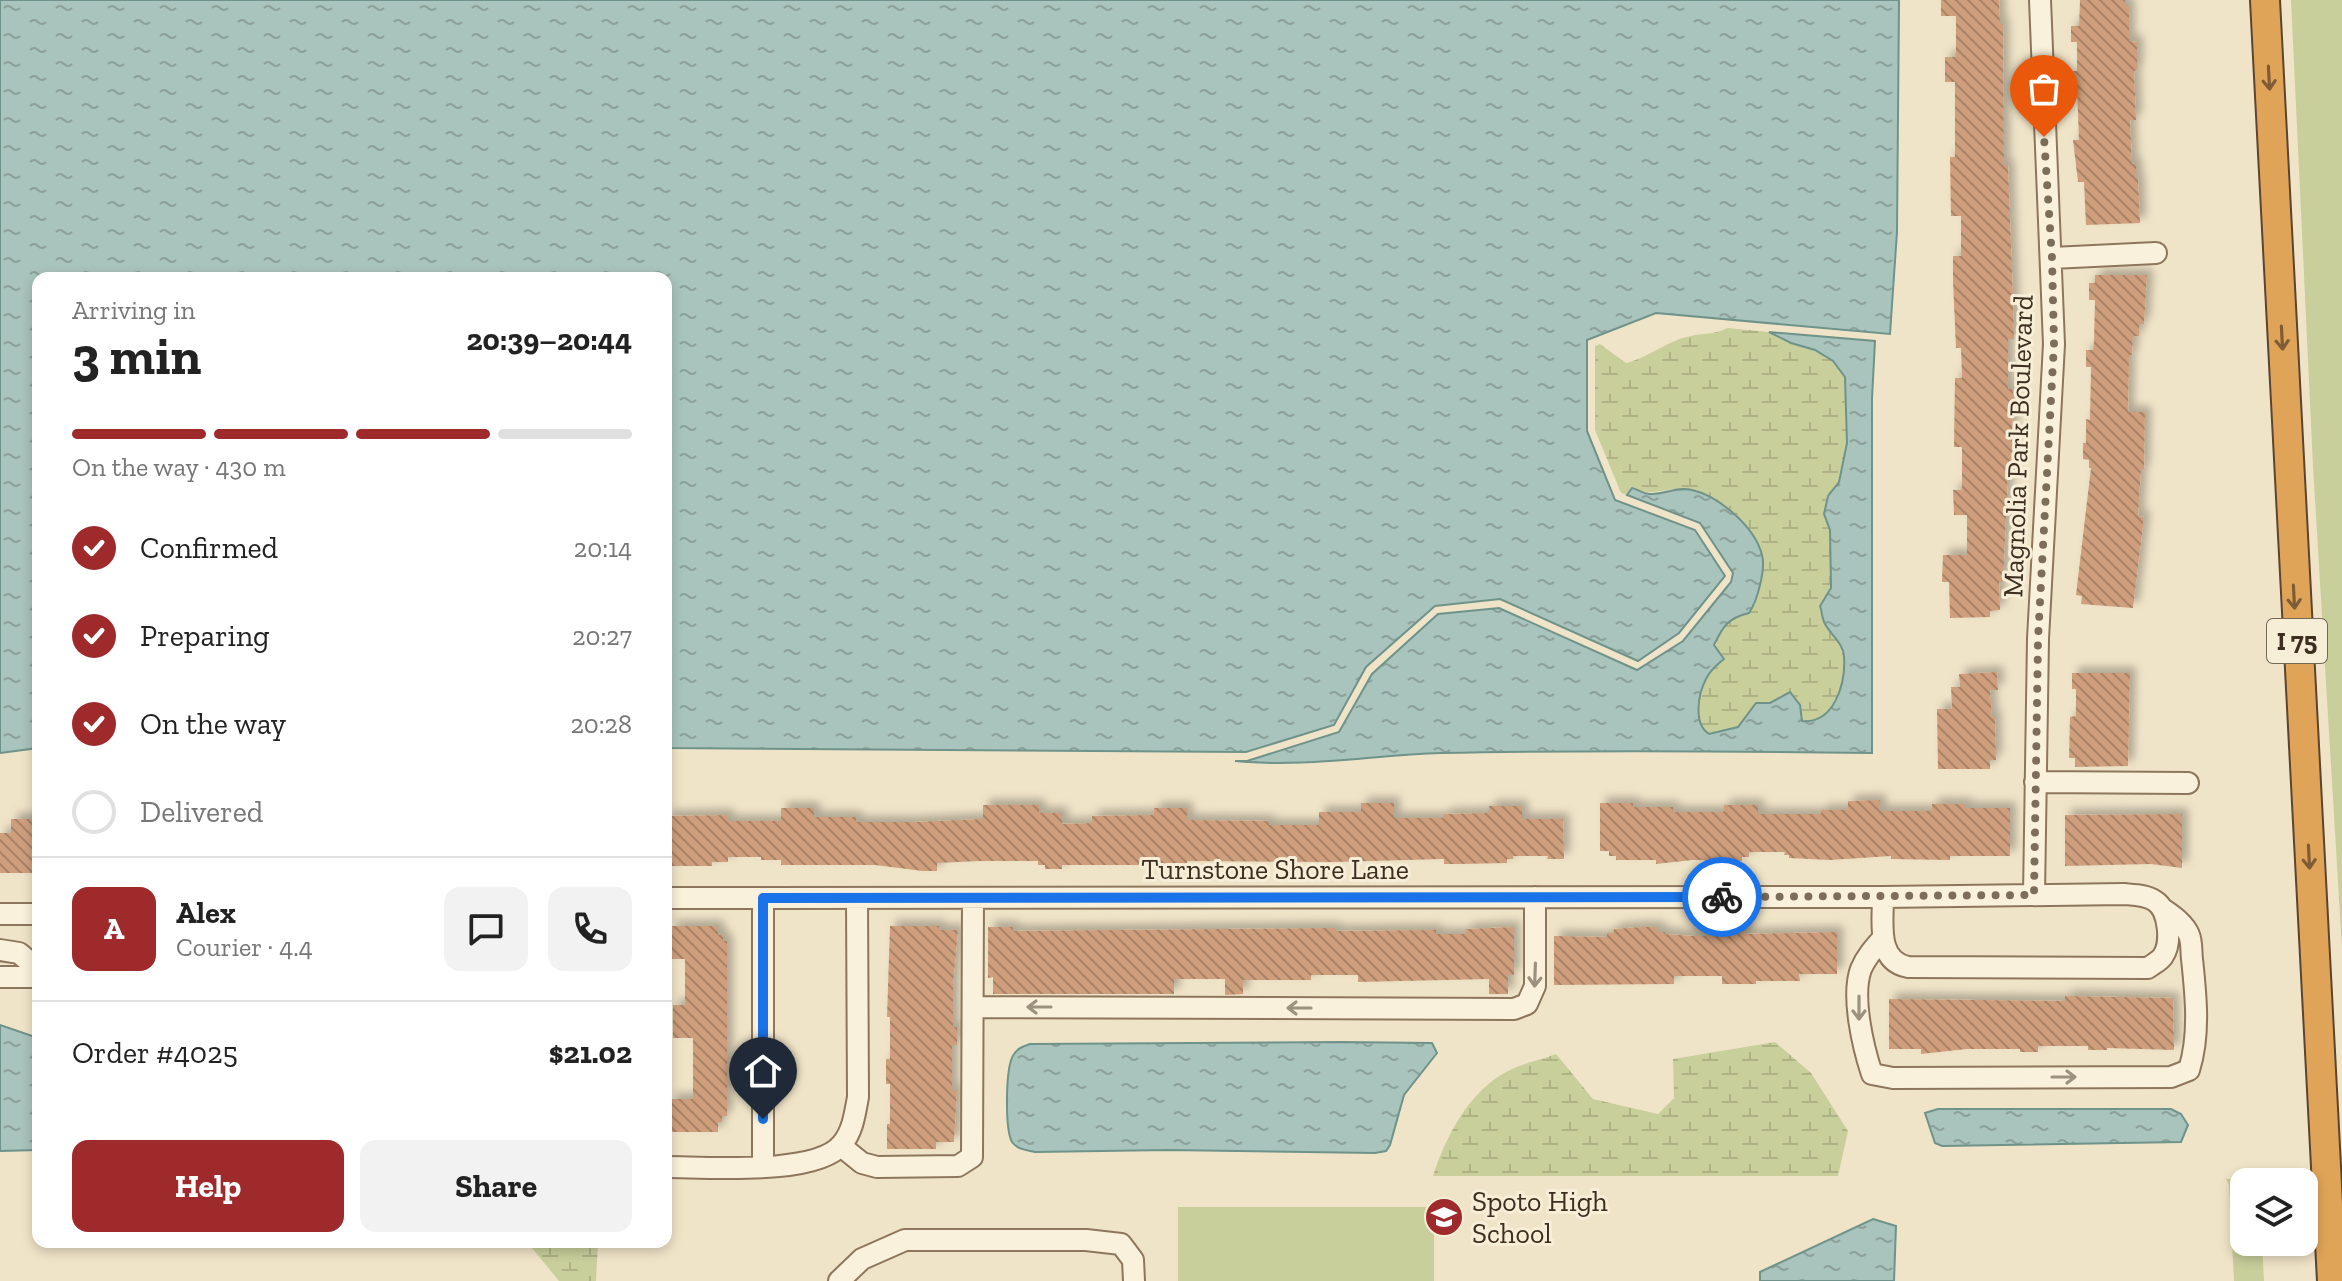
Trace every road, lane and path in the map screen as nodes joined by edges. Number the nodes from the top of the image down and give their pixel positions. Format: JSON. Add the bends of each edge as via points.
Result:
{"nodes":[{"id":1,"x":2040,"y":0,"type":"edge"},
{"id":2,"x":2265,"y":0,"type":"edge"},
{"id":3,"x":2156,"y":253,"type":"dead end"},
{"id":4,"x":2052,"y":258,"type":"junction"},
{"id":5,"x":2035,"y":782,"type":"junction"},
{"id":6,"x":2188,"y":783,"type":"dead end"},
{"id":7,"x":2034,"y":895,"type":"junction"},
{"id":8,"x":1535,"y":897,"type":"junction"},
{"id":9,"x":1883,"y":897,"type":"junction"},
{"id":10,"x":672,"y":898,"type":"edge"},
{"id":11,"x":763,"y":898,"type":"junction"},
{"id":12,"x":857,"y":898,"type":"junction"},
{"id":13,"x":973,"y":898,"type":"junction"},
{"id":14,"x":2163,"y":909,"type":"junction"},
{"id":15,"x":0,"y":914,"type":"edge"},
{"id":16,"x":32,"y":914,"type":"edge"},
{"id":17,"x":1883,"y":938,"type":"junction"},
{"id":18,"x":0,"y":950,"type":"edge"},
{"id":19,"x":32,"y":964,"type":"edge"},
{"id":20,"x":0,"y":977,"type":"edge"},
{"id":21,"x":32,"y":977,"type":"edge"},
{"id":22,"x":973,"y":1007,"type":"junction"},
{"id":23,"x":841,"y":1146,"type":"junction"},
{"id":24,"x":763,"y":1166,"type":"junction"},
{"id":25,"x":672,"y":1167,"type":"edge"},
{"id":26,"x":839,"y":1281,"type":"edge"},
{"id":27,"x":1134,"y":1281,"type":"edge"},
{"id":28,"x":2332,"y":1281,"type":"edge"}],
"edges":[{"from":1,"to":4,"type":"street","name":"Magnolia Park Boulevard"},
{"from":2,"to":28,"type":"highway","number":"I 75","one_way":true},
{"from":3,"to":4,"type":"street"},
{"from":4,"to":5,"type":"street","name":"Magnolia Park Boulevard","via":[[2054,344]]},
{"from":5,"to":6,"type":"street"},
{"from":5,"to":7,"type":"street","name":"Magnolia Park Boulevard"},
{"from":7,"to":9,"type":"street","name":"Turnstone Shore Lane"},
{"from":7,"to":14,"type":"street","name":"Turnstone Shore Lane","via":[[2141,895]]},
{"from":8,"to":9,"type":"street","name":"Turnstone Shore Lane"},
{"from":8,"to":13,"type":"street","name":"Turnstone Shore Lane"},
{"from":8,"to":22,"type":"street","one_way":true,"via":[[1535,986],[1527,1004],[1514,1009]]},
{"from":9,"to":17,"type":"street"},
{"from":10,"to":11,"type":"street","name":"Turnstone Shore Lane"},
{"from":11,"to":12,"type":"street","name":"Turnstone Shore Lane"},
{"from":11,"to":24,"type":"street"},
{"from":12,"to":13,"type":"street","name":"Turnstone Shore Lane"},
{"from":12,"to":23,"type":"street","via":[[858,1097]]},
{"from":13,"to":22,"type":"street"},
{"from":14,"to":17,"type":"street","via":[[2167,945],[2164,955],[2148,968],[1908,967],[1889,958]]},
{"from":17,"to":14,"type":"street","one_way":true,"via":[[1860,972],[1859,1020],[1872,1074],[2171,1077],[2189,1070],[2193,1056],[2195,983],[2189,934]]},
{"from":15,"to":16,"type":"street"},
{"from":18,"to":19,"type":"street","via":[[19,953]]},
{"from":20,"to":21,"type":"street"},
{"from":22,"to":23,"type":"street","via":[[974,1148],[969,1161],[958,1166],[877,1167],[862,1163]]},
{"from":23,"to":24,"type":"street","via":[[819,1159]]},
{"from":24,"to":25,"type":"street"},
{"from":26,"to":27,"type":"street","via":[[862,1259],[905,1240],[1121,1244],[1133,1260]]}]}
